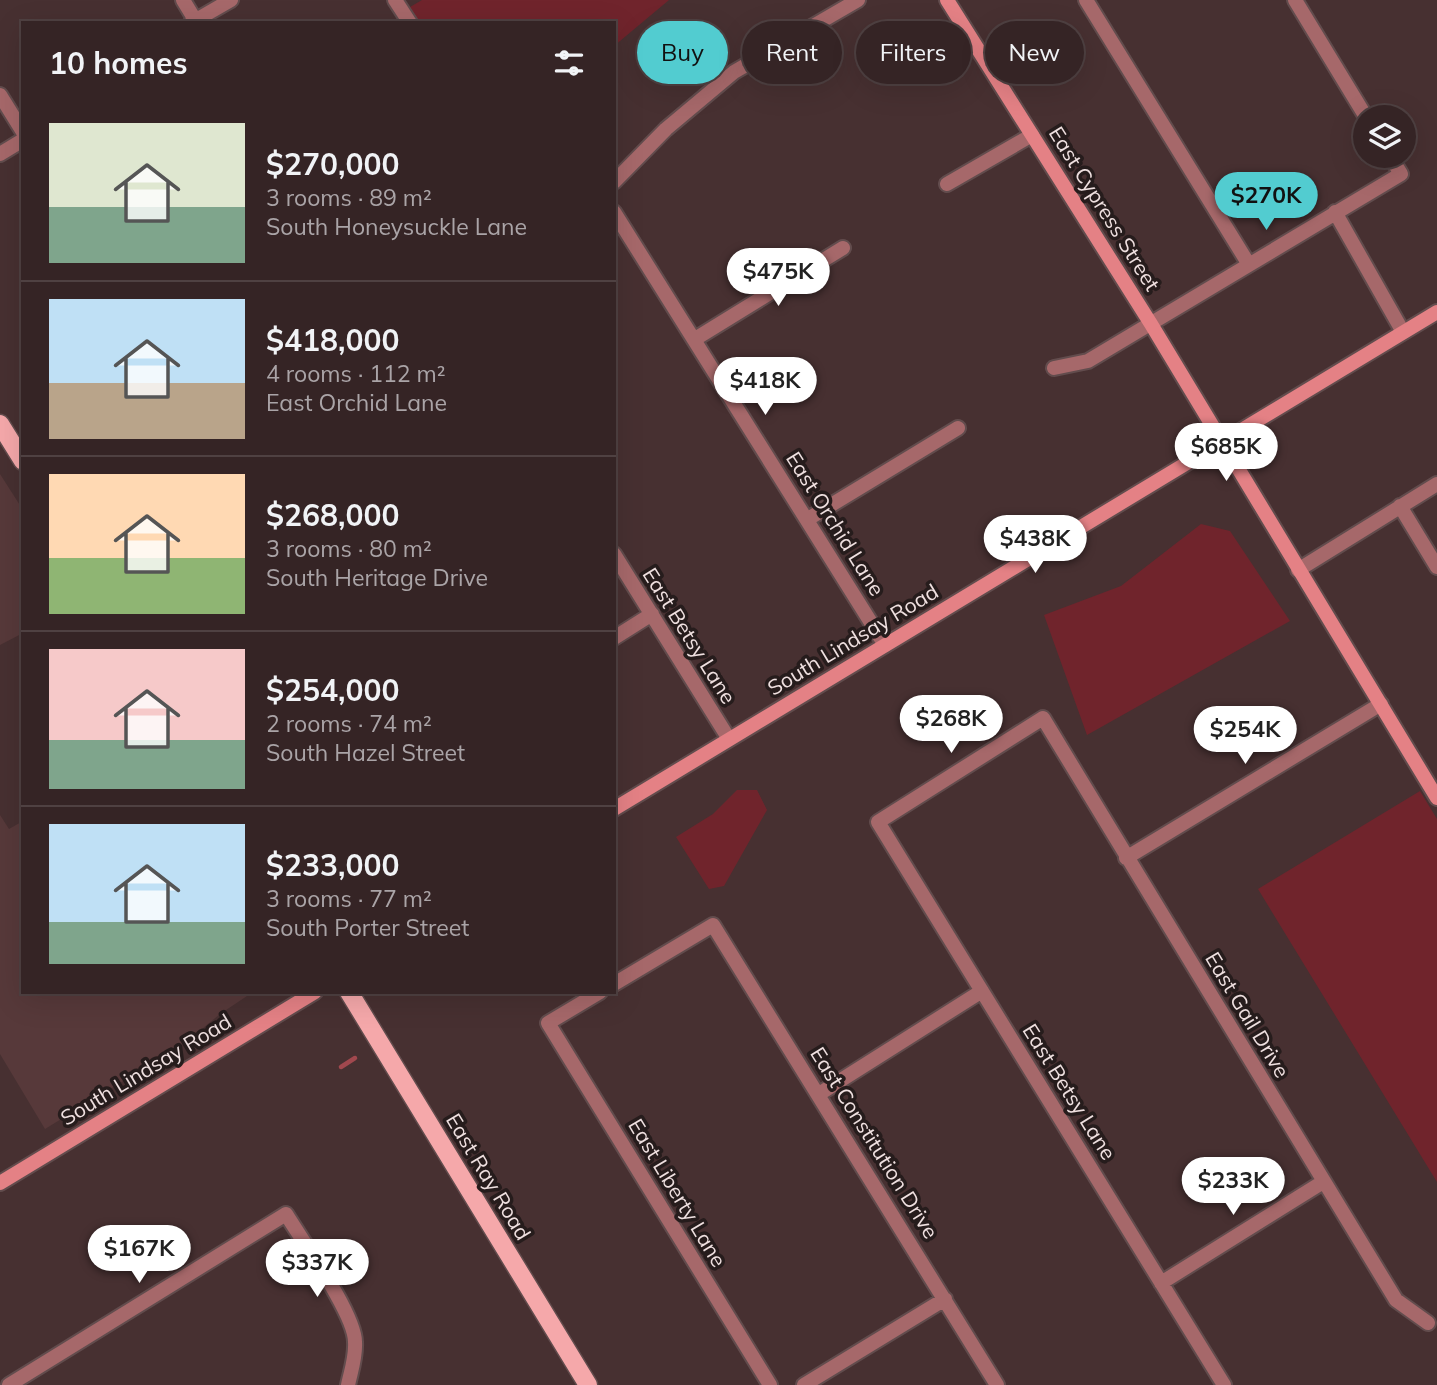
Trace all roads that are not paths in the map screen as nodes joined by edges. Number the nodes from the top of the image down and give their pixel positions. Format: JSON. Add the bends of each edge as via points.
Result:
{"nodes":[{"id":1,"x":183,"y":0,"type":"edge"},
{"id":2,"x":231,"y":0,"type":"edge"},
{"id":3,"x":395,"y":0,"type":"edge"},
{"id":4,"x":858,"y":0,"type":"edge"},
{"id":5,"x":947,"y":0,"type":"edge"},
{"id":6,"x":1086,"y":0,"type":"edge"},
{"id":7,"x":1295,"y":0,"type":"edge"},
{"id":8,"x":194,"y":21,"type":"edge"},
{"id":9,"x":196,"y":21,"type":"edge"},
{"id":10,"x":409,"y":21,"type":"edge"},
{"id":11,"x":0,"y":95,"type":"edge"},
{"id":12,"x":1359,"y":105,"type":"edge"},
{"id":13,"x":21,"y":129,"type":"edge"},
{"id":14,"x":1032,"y":135,"type":"junction"},
{"id":15,"x":21,"y":141,"type":"edge"},
{"id":16,"x":0,"y":153,"type":"edge"},
{"id":17,"x":1397,"y":168,"type":"edge"},
{"id":18,"x":616,"y":180,"type":"edge"},
{"id":19,"x":947,"y":184,"type":"dead end"},
{"id":20,"x":1335,"y":212,"type":"junction"},
{"id":21,"x":616,"y":215,"type":"edge"},
{"id":22,"x":844,"y":248,"type":"dead end"},
{"id":23,"x":1248,"y":263,"type":"junction"},
{"id":24,"x":1437,"y":312,"type":"edge"},
{"id":25,"x":1151,"y":324,"type":"junction"},
{"id":26,"x":1403,"y":332,"type":"junction"},
{"id":27,"x":695,"y":339,"type":"junction"},
{"id":28,"x":1054,"y":368,"type":"dead end"},
{"id":29,"x":0,"y":424,"type":"edge"},
{"id":30,"x":958,"y":428,"type":"dead end"},
{"id":31,"x":1222,"y":442,"type":"junction"},
{"id":32,"x":21,"y":458,"type":"edge"},
{"id":33,"x":1437,"y":484,"type":"edge"},
{"id":34,"x":1400,"y":506,"type":"junction"},
{"id":35,"x":808,"y":519,"type":"junction"},
{"id":36,"x":616,"y":557,"type":"edge"},
{"id":37,"x":1437,"y":567,"type":"edge"},
{"id":38,"x":1298,"y":570,"type":"junction"},
{"id":39,"x":652,"y":614,"type":"junction"},
{"id":40,"x":616,"y":637,"type":"edge"},
{"id":41,"x":885,"y":645,"type":"junction"},
{"id":42,"x":1381,"y":704,"type":"junction"},
{"id":43,"x":729,"y":739,"type":"junction"},
{"id":44,"x":1437,"y":798,"type":"edge"},
{"id":45,"x":616,"y":808,"type":"edge"},
{"id":46,"x":878,"y":822,"type":"joint"},
{"id":47,"x":1126,"y":858,"type":"junction"},
{"id":48,"x":616,"y":983,"type":"edge"},
{"id":49,"x":982,"y":991,"type":"junction"},
{"id":50,"x":312,"y":994,"type":"edge"},
{"id":51,"x":350,"y":994,"type":"edge"},
{"id":52,"x":597,"y":994,"type":"edge"},
{"id":53,"x":819,"y":1094,"type":"junction"},
{"id":54,"x":1323,"y":1182,"type":"junction"},
{"id":55,"x":0,"y":1183,"type":"edge"},
{"id":56,"x":1161,"y":1283,"type":"junction"},
{"id":57,"x":945,"y":1299,"type":"junction"},
{"id":58,"x":1428,"y":1323,"type":"dead end"},
{"id":59,"x":9,"y":1385,"type":"edge"},
{"id":60,"x":348,"y":1385,"type":"edge"},
{"id":61,"x":588,"y":1385,"type":"edge"},
{"id":62,"x":769,"y":1385,"type":"edge"},
{"id":63,"x":804,"y":1385,"type":"edge"},
{"id":64,"x":997,"y":1385,"type":"edge"},
{"id":65,"x":1224,"y":1385,"type":"edge"}],
"edges":[{"from":1,"to":8,"type":"street"},
{"from":2,"to":9,"type":"street"},
{"from":3,"to":10,"type":"street"},
{"from":4,"to":18,"type":"street","via":[[734,72],[666,128]]},
{"from":5,"to":14,"type":"main road","name":"East Cypress Street"},
{"from":6,"to":23,"type":"street"},
{"from":7,"to":12,"type":"street"},
{"from":11,"to":13,"type":"street"},
{"from":14,"to":19,"type":"street"},
{"from":14,"to":25,"type":"main road","name":"East Cypress Street"},
{"from":15,"to":16,"type":"street"},
{"from":17,"to":20,"type":"street","via":[[1401,174]]},
{"from":20,"to":23,"type":"street"},
{"from":20,"to":26,"type":"street"},
{"from":21,"to":27,"type":"street","name":"East Orchid Lane"},
{"from":22,"to":27,"type":"street"},
{"from":23,"to":25,"type":"street"},
{"from":24,"to":26,"type":"main road","name":"South Lindsay Road"},
{"from":25,"to":28,"type":"street","via":[[1088,361]]},
{"from":25,"to":31,"type":"main road","name":"East Cypress Street"},
{"from":26,"to":31,"type":"main road","name":"South Lindsay Road"},
{"from":27,"to":35,"type":"street","name":"East Orchid Lane"},
{"from":29,"to":32,"type":"main road"},
{"from":30,"to":35,"type":"street"},
{"from":31,"to":38,"type":"main road"},
{"from":31,"to":41,"type":"main road","name":"South Lindsay Road"},
{"from":33,"to":34,"type":"street"},
{"from":34,"to":37,"type":"street"},
{"from":34,"to":38,"type":"street"},
{"from":35,"to":41,"type":"street","name":"East Orchid Lane"},
{"from":36,"to":39,"type":"street","name":"East Betsy Lane"},
{"from":38,"to":42,"type":"main road"},
{"from":39,"to":40,"type":"street"},
{"from":39,"to":43,"type":"street","name":"East Betsy Lane"},
{"from":41,"to":43,"type":"main road","name":"South Lindsay Road"},
{"from":42,"to":44,"type":"main road"},
{"from":42,"to":47,"type":"street"},
{"from":43,"to":45,"type":"main road","name":"South Lindsay Road"},
{"from":46,"to":47,"type":"street","name":"East Gail Drive","via":[[1043,718]]},
{"from":46,"to":49,"type":"street","name":"East Betsy Lane"},
{"from":47,"to":54,"type":"street","name":"East Gail Drive"},
{"from":48,"to":53,"type":"street","name":"East Constitution Drive","via":[[713,925]]},
{"from":49,"to":53,"type":"street"},
{"from":49,"to":56,"type":"street","name":"East Betsy Lane"},
{"from":50,"to":55,"type":"main road","name":"South Lindsay Road"},
{"from":51,"to":61,"type":"main road","name":"East Ray Road"},
{"from":52,"to":62,"type":"street","name":"East Liberty Lane","via":[[548,1023]]},
{"from":53,"to":57,"type":"street","name":"East Constitution Drive"},
{"from":54,"to":56,"type":"street"},
{"from":54,"to":58,"type":"street","name":"East Gail Drive","via":[[1396,1300]]},
{"from":56,"to":65,"type":"street","name":"East Betsy Lane"},
{"from":57,"to":63,"type":"street"},
{"from":57,"to":64,"type":"street","name":"East Constitution Drive"},
{"from":59,"to":60,"type":"street","via":[[286,1214],[350,1319],[356,1340]]}]}
